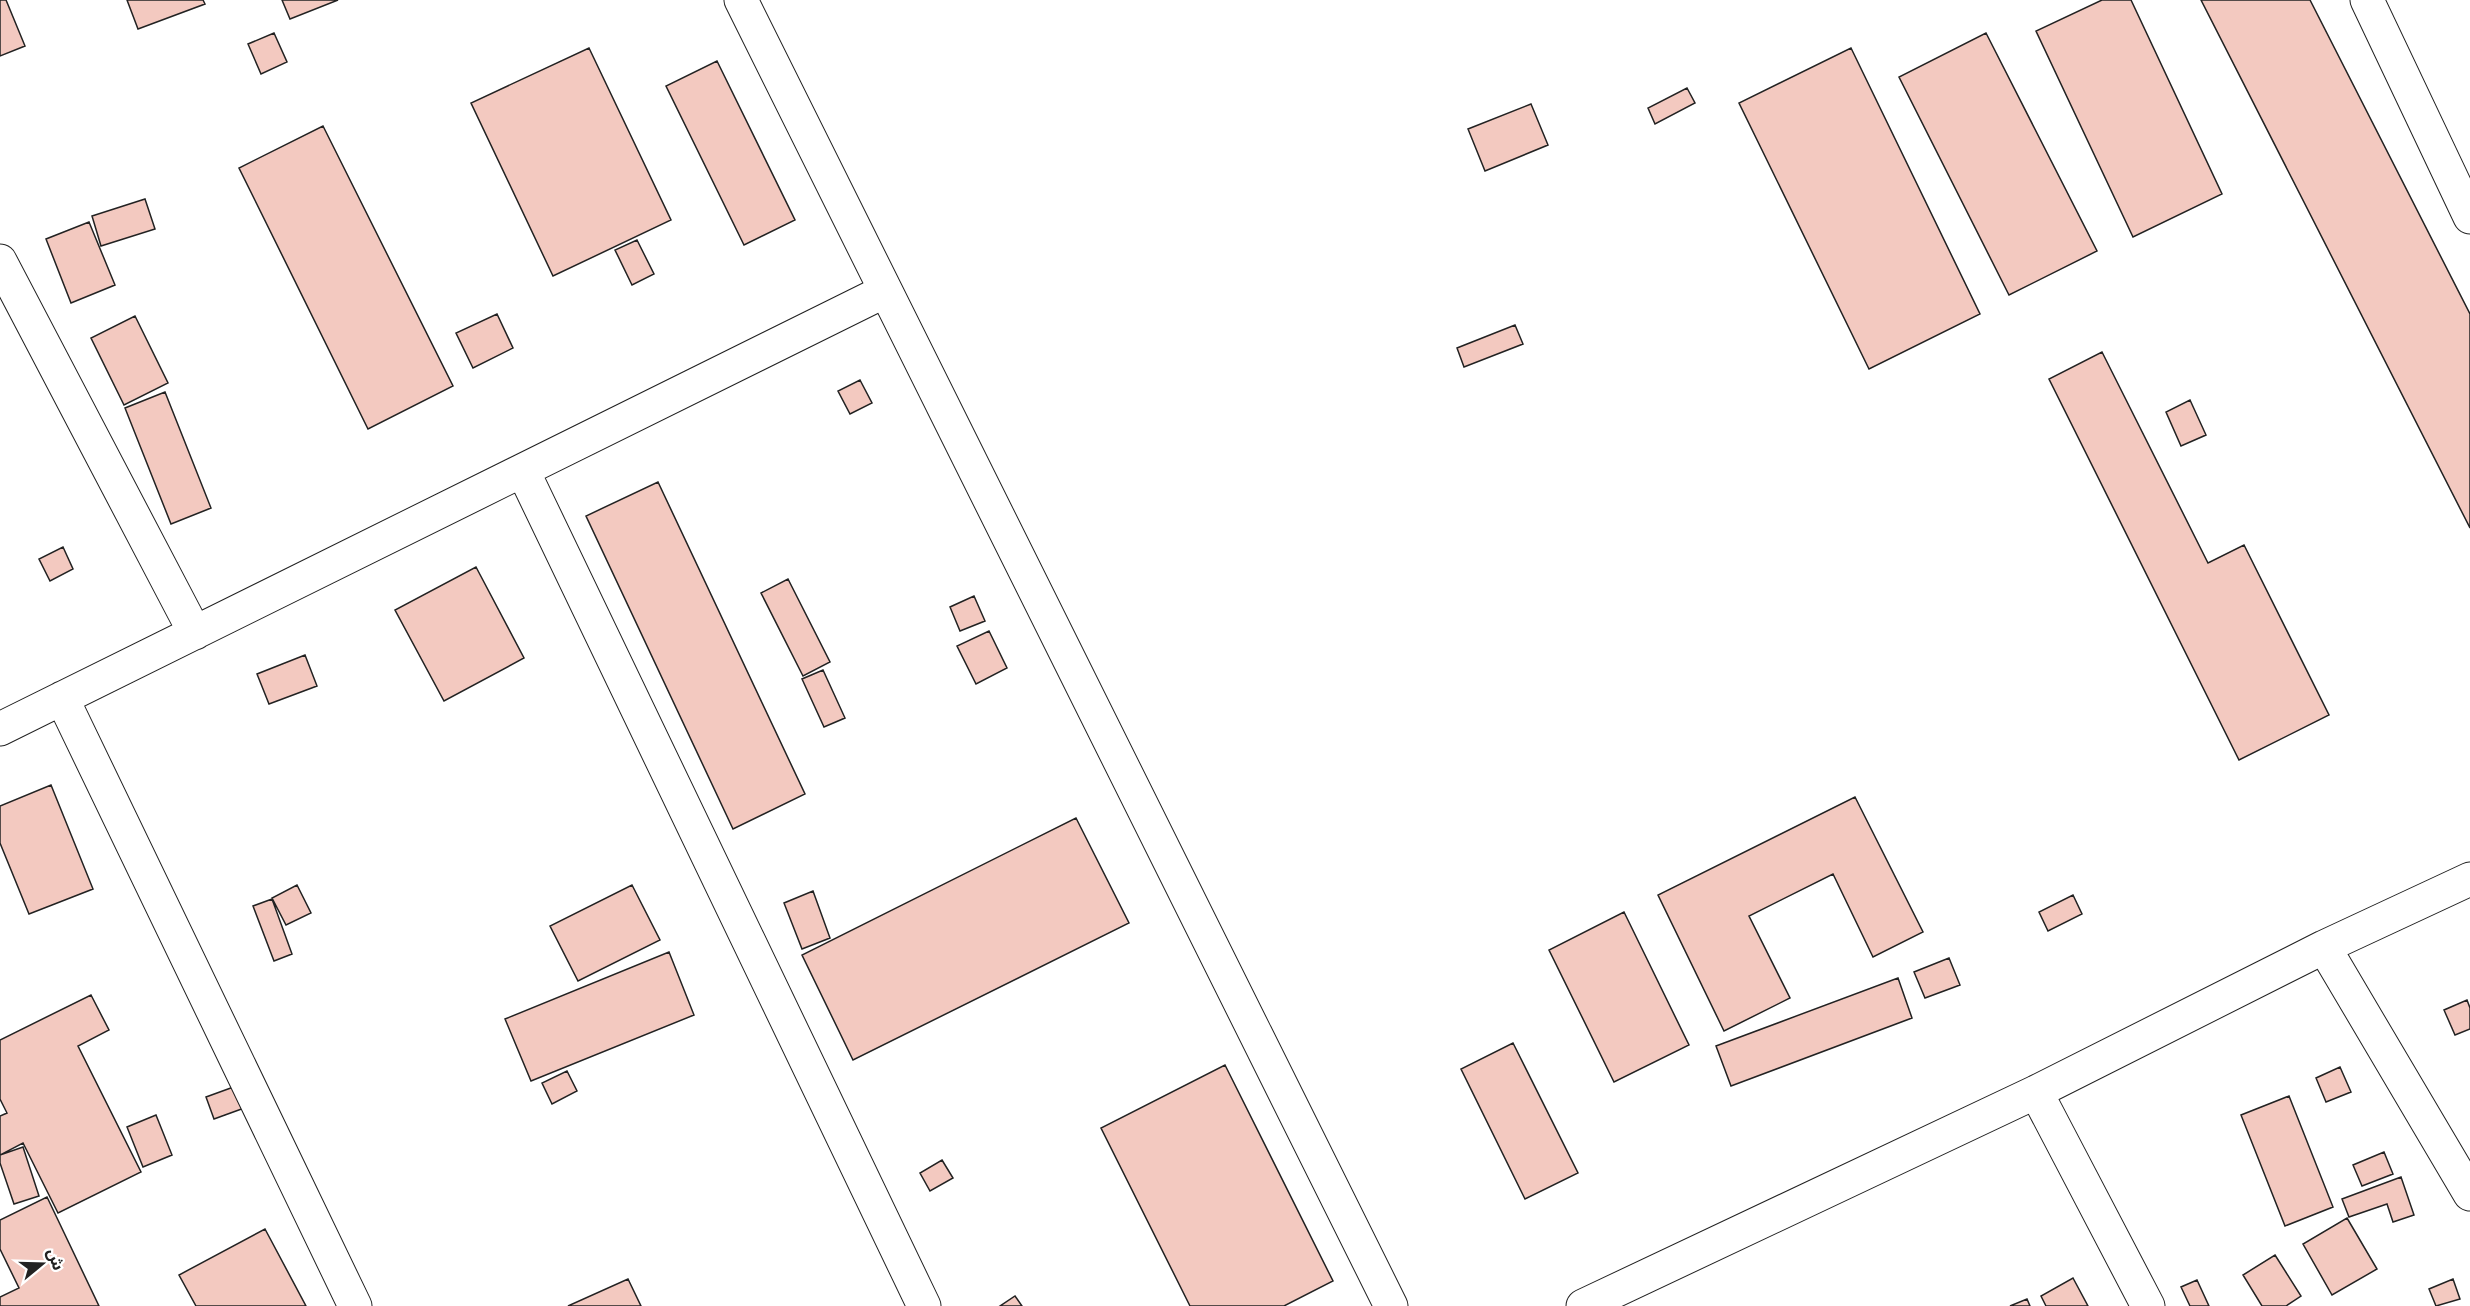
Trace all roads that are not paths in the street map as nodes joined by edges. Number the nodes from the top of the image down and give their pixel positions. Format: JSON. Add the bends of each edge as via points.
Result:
{"nodes":[{"id":1,"x":741,"y":0,"type":"edge"},
{"id":2,"x":2367,"y":0,"type":"edge"},
{"id":3,"x":2470,"y":217,"type":"edge"},
{"id":4,"x":0,"y":261,"type":"edge"},
{"id":5,"x":885,"y":291,"type":"junction"},
{"id":6,"x":523,"y":471,"type":"junction"},
{"id":7,"x":195,"y":633,"type":"junction"},
{"id":8,"x":62,"y":698,"type":"junction"},
{"id":9,"x":0,"y":729,"type":"edge"},
{"id":10,"x":2470,"y":879,"type":"edge"},
{"id":11,"x":2324,"y":947,"type":"junction"},
{"id":12,"x":2036,"y":1092,"type":"junction"},
{"id":13,"x":2470,"y":1194,"type":"edge"},
{"id":14,"x":355,"y":1306,"type":"edge"},
{"id":15,"x":924,"y":1306,"type":"edge"},
{"id":16,"x":1390,"y":1306,"type":"edge"},
{"id":17,"x":1583,"y":1306,"type":"edge"},
{"id":18,"x":2148,"y":1306,"type":"edge"}],
"edges":[{"from":1,"to":5,"type":"street"},
{"from":2,"to":3,"type":"street"},
{"from":4,"to":7,"type":"street"},
{"from":5,"to":6,"type":"street"},
{"from":5,"to":16,"type":"street"},
{"from":6,"to":7,"type":"street"},
{"from":6,"to":15,"type":"street"},
{"from":7,"to":8,"type":"street"},
{"from":8,"to":9,"type":"street"},
{"from":8,"to":14,"type":"street"},
{"from":10,"to":11,"type":"street"},
{"from":11,"to":12,"type":"street"},
{"from":11,"to":13,"type":"street"},
{"from":12,"to":17,"type":"street"},
{"from":12,"to":18,"type":"street"}]}
